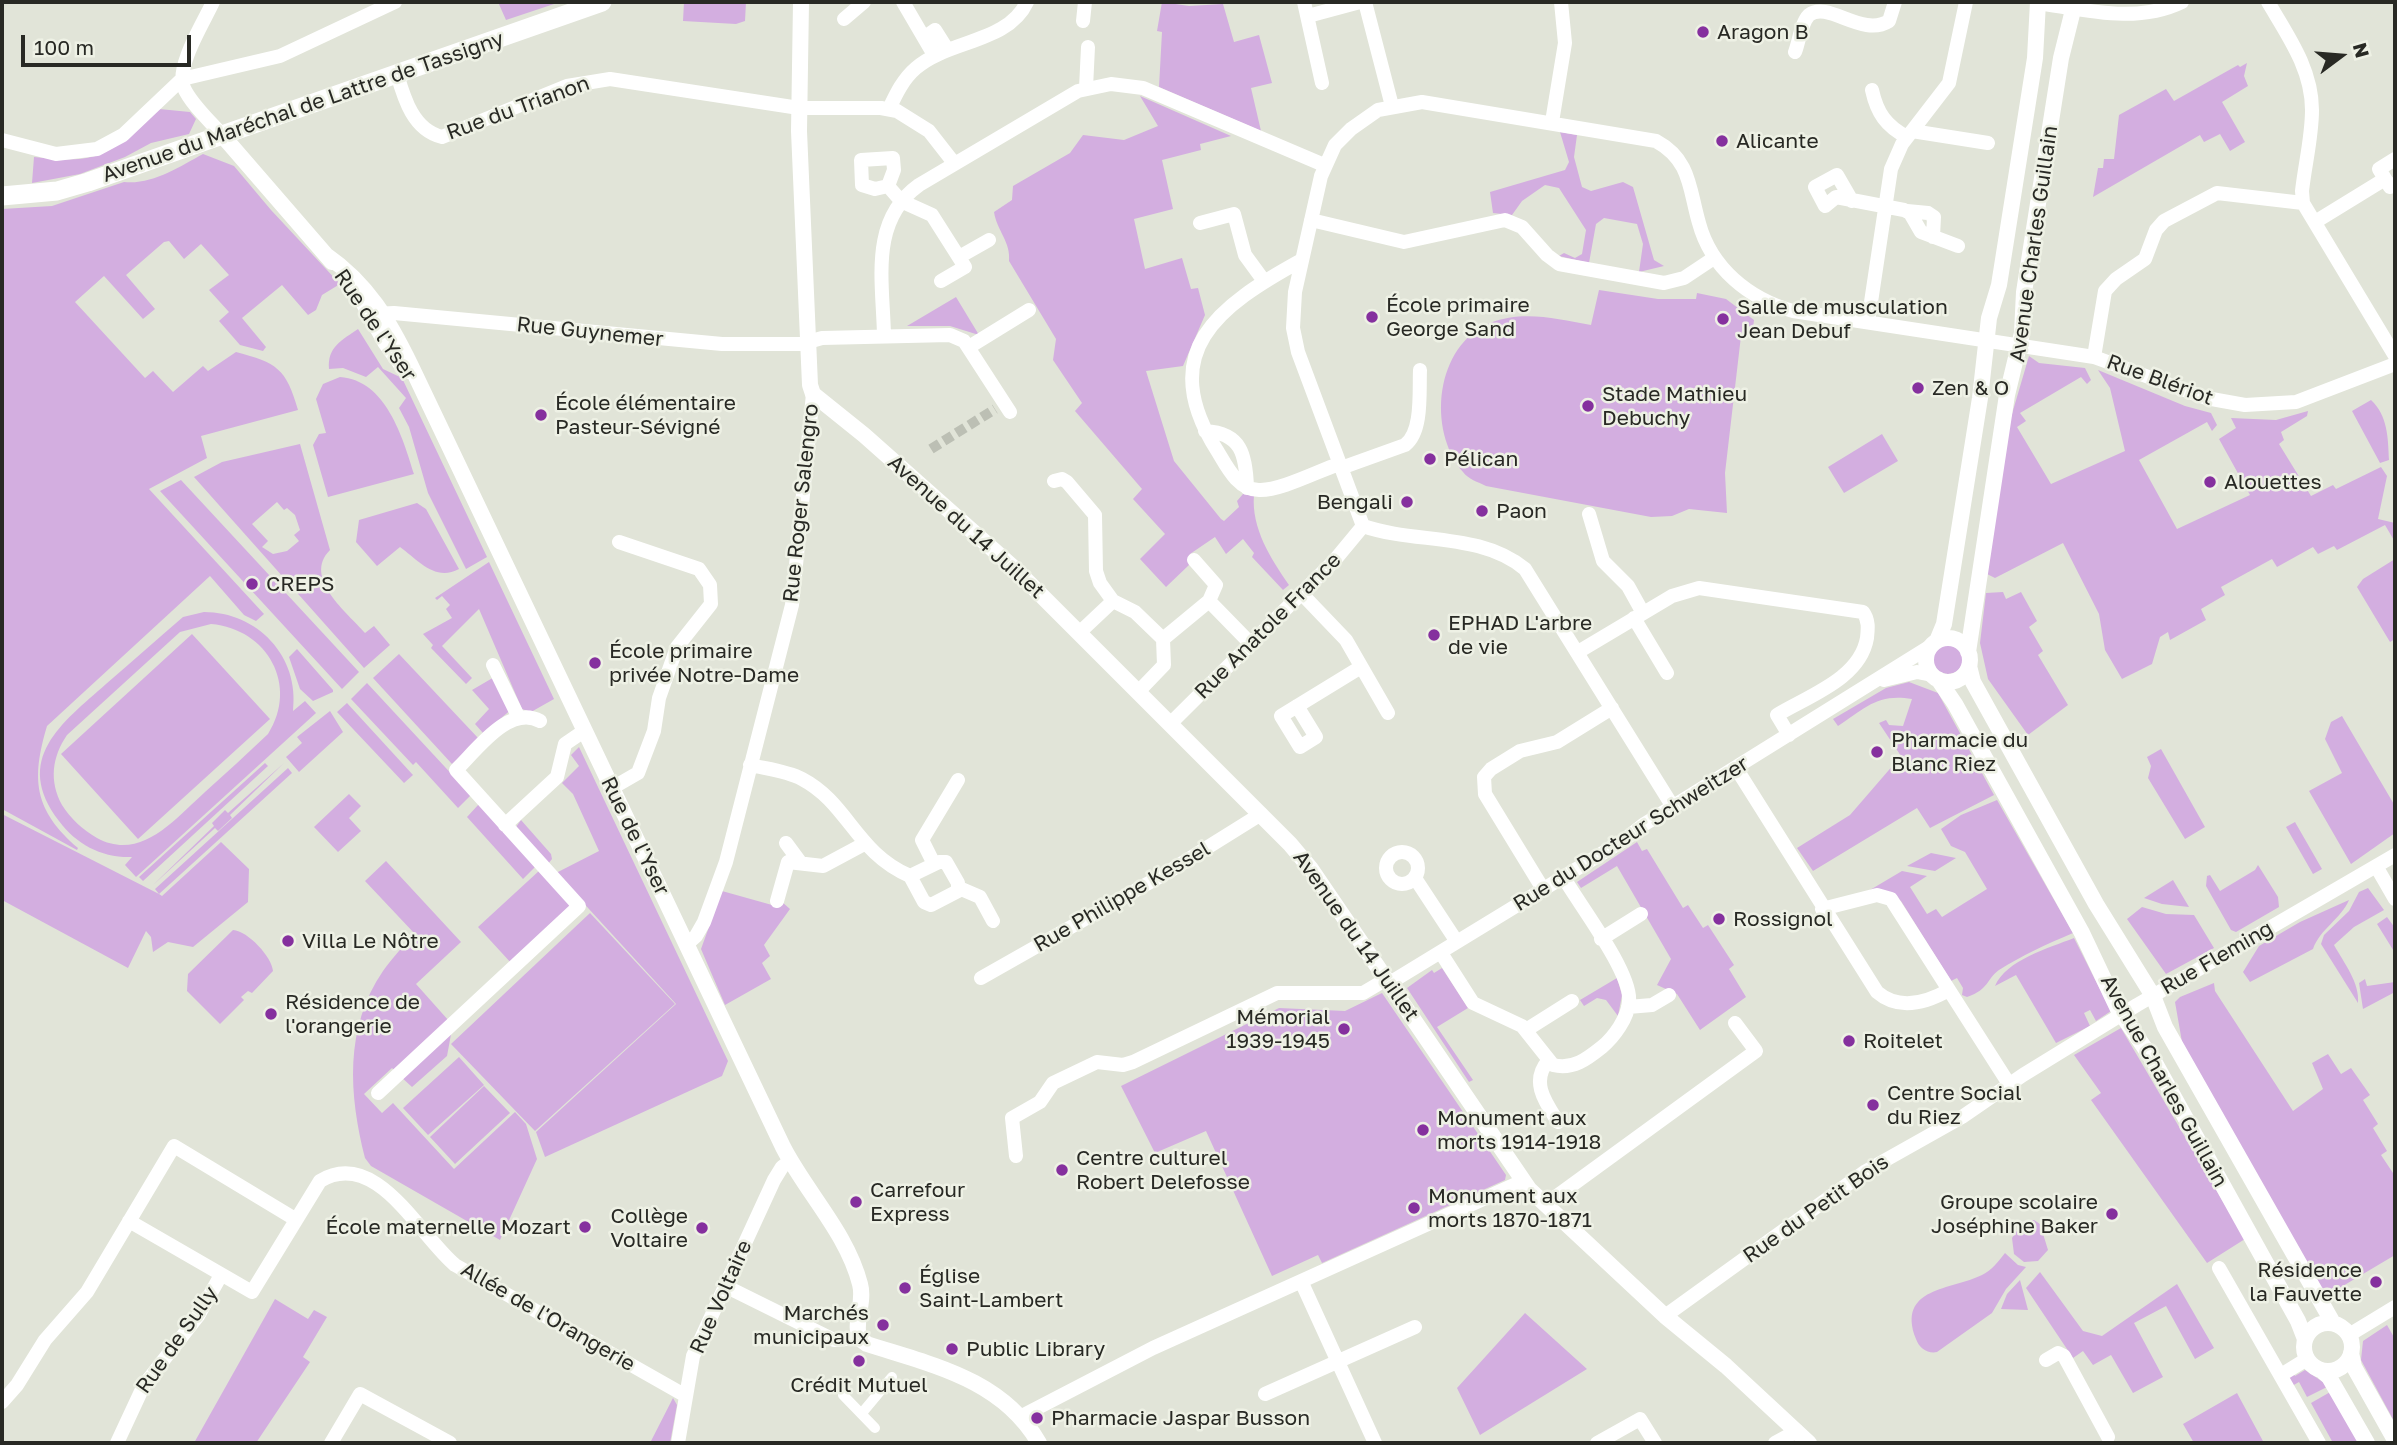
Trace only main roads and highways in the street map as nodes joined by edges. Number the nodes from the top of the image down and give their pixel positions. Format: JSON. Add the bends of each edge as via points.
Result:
{"nodes":[{"id":1,"x":601,"y":2,"type":"edge"},
{"id":2,"x":2,"y":196,"type":"edge"}],
"edges":[{"from":1,"to":2,"type":"main road","name":"Avenue du Maréchal de Lattre de Tassigny","via":[[66,189]]}]}
